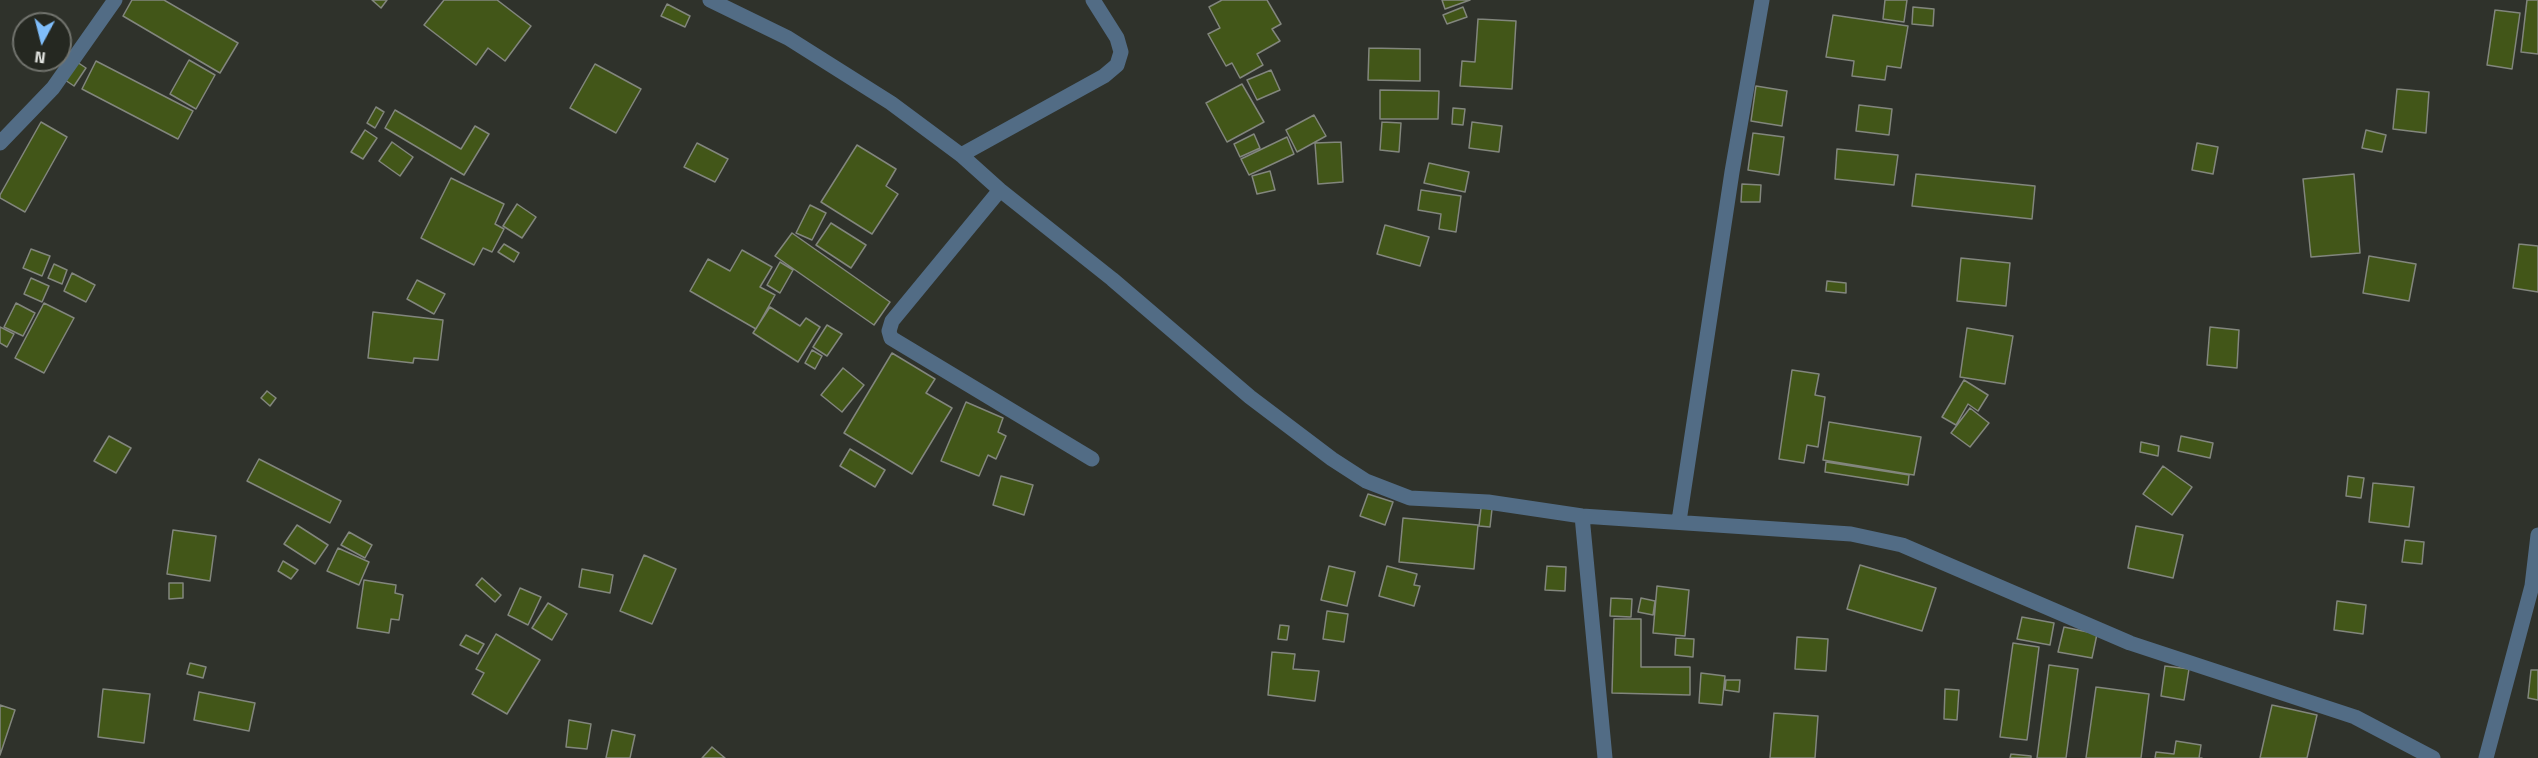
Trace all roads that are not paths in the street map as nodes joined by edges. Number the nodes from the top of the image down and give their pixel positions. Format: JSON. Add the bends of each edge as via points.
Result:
{"nodes":[{"id":1,"x":115,"y":0,"type":"edge"},
{"id":2,"x":710,"y":0,"type":"edge"},
{"id":3,"x":1093,"y":0,"type":"edge"},
{"id":4,"x":1762,"y":0,"type":"edge"},
{"id":5,"x":0,"y":144,"type":"edge"},
{"id":6,"x":962,"y":155,"type":"junction"},
{"id":7,"x":1000,"y":190,"type":"junction"},
{"id":8,"x":1092,"y":459,"type":"dead end"},
{"id":9,"x":1582,"y":516,"type":"junction"},
{"id":10,"x":1679,"y":521,"type":"junction"},
{"id":11,"x":2538,"y":535,"type":"edge"},
{"id":12,"x":1605,"y":758,"type":"edge"},
{"id":13,"x":2433,"y":758,"type":"edge"},
{"id":14,"x":2486,"y":758,"type":"edge"}],
"edges":[{"from":1,"to":5,"type":"street","via":[[53,88]]},
{"from":2,"to":6,"type":"street","via":[[788,38],[891,103]]},
{"from":3,"to":6,"type":"street","via":[[1117,38],[1121,52],[1117,65]]},
{"from":4,"to":10,"type":"street"},
{"from":6,"to":7,"type":"street"},
{"from":7,"to":8,"type":"street","via":[[892,321],[891,338]]},
{"from":7,"to":9,"type":"street","via":[[1250,397],[1366,481],[1410,498],[1488,502]]},
{"from":9,"to":10,"type":"street"},
{"from":9,"to":12,"type":"street"},
{"from":10,"to":13,"type":"street","via":[[1851,534],[1902,544],[2130,643],[2355,717]]},
{"from":11,"to":14,"type":"street","via":[[2532,586]]}]}
